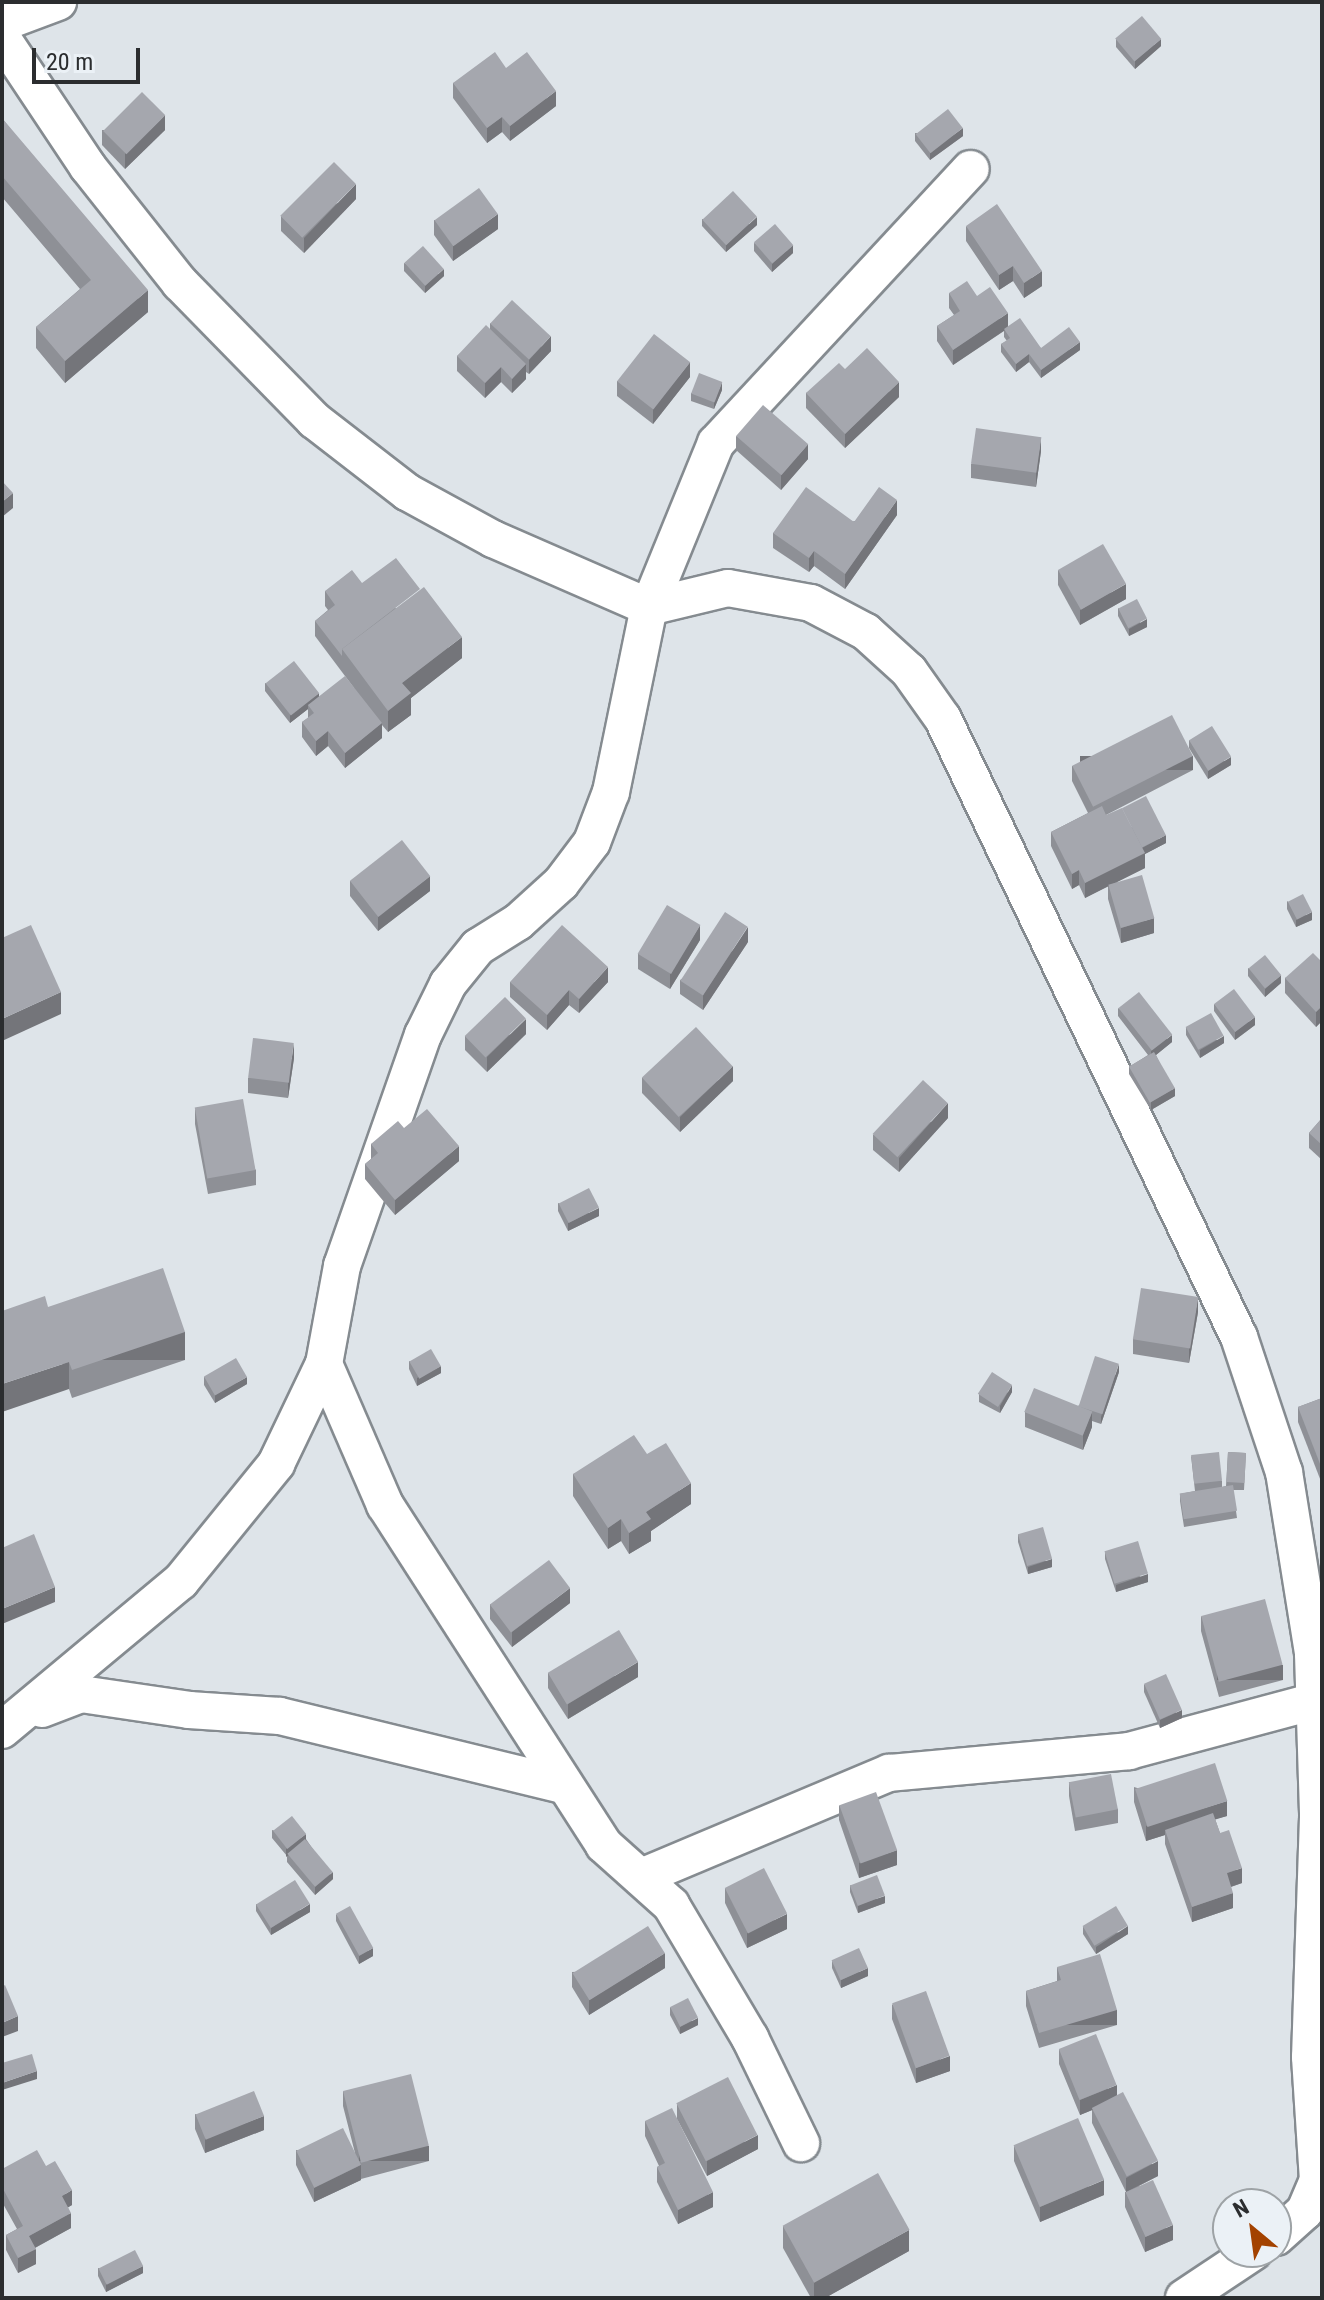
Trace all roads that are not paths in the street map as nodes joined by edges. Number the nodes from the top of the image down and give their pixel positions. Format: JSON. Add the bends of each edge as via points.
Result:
{"nodes":[{"id":1,"x":58,"y":2,"type":"edge"},
{"id":2,"x":2,"y":23,"type":"edge"},
{"id":3,"x":2,"y":38,"type":"edge"},
{"id":4,"x":971,"y":169,"type":"dead end"},
{"id":5,"x":649,"y":607,"type":"junction"},
{"id":6,"x":324,"y":1364,"type":"junction"},
{"id":7,"x":1312,"y":1702,"type":"junction"},
{"id":8,"x":12,"y":1723,"type":"edge"},
{"id":9,"x":564,"y":1785,"type":"junction"},
{"id":10,"x":641,"y":1877,"type":"junction"},
{"id":11,"x":801,"y":2143,"type":"dead end"},
{"id":12,"x":1292,"y":2223,"type":"edge"},
{"id":13,"x":1229,"y":2268,"type":"edge"},
{"id":14,"x":1184,"y":2298,"type":"edge"}],
"edges":[{"from":1,"to":2,"type":"street"},
{"from":3,"to":5,"type":"street","via":[[88,167],[180,283],[314,420],[407,492],[493,539]]},
{"from":4,"to":5,"type":"street","via":[[716,443]]},
{"from":5,"to":6,"type":"street","via":[[611,792],[592,842],[561,883],[518,922],[478,947],[448,984],[423,1035],[352,1236]]},
{"from":5,"to":7,"type":"street","via":[[728,588],[811,603],[866,632],[909,671],[943,719],[1239,1337],[1284,1472],[1313,1654]]},
{"from":6,"to":8,"type":"street","via":[[276,1464],[181,1581]]},
{"from":6,"to":9,"type":"street","via":[[385,1505]]},
{"from":7,"to":10,"type":"street","via":[[1129,1751],[889,1773]]},
{"from":7,"to":12,"type":"street","via":[[1318,1817],[1310,2057],[1318,2180],[1305,2211]]},
{"from":8,"to":9,"type":"street","via":[[81,1694],[189,1710],[280,1716]]},
{"from":9,"to":10,"type":"street","via":[[604,1845]]},
{"from":10,"to":11,"type":"street","via":[[671,1905],[750,2038]]},
{"from":13,"to":14,"type":"street"}]}
